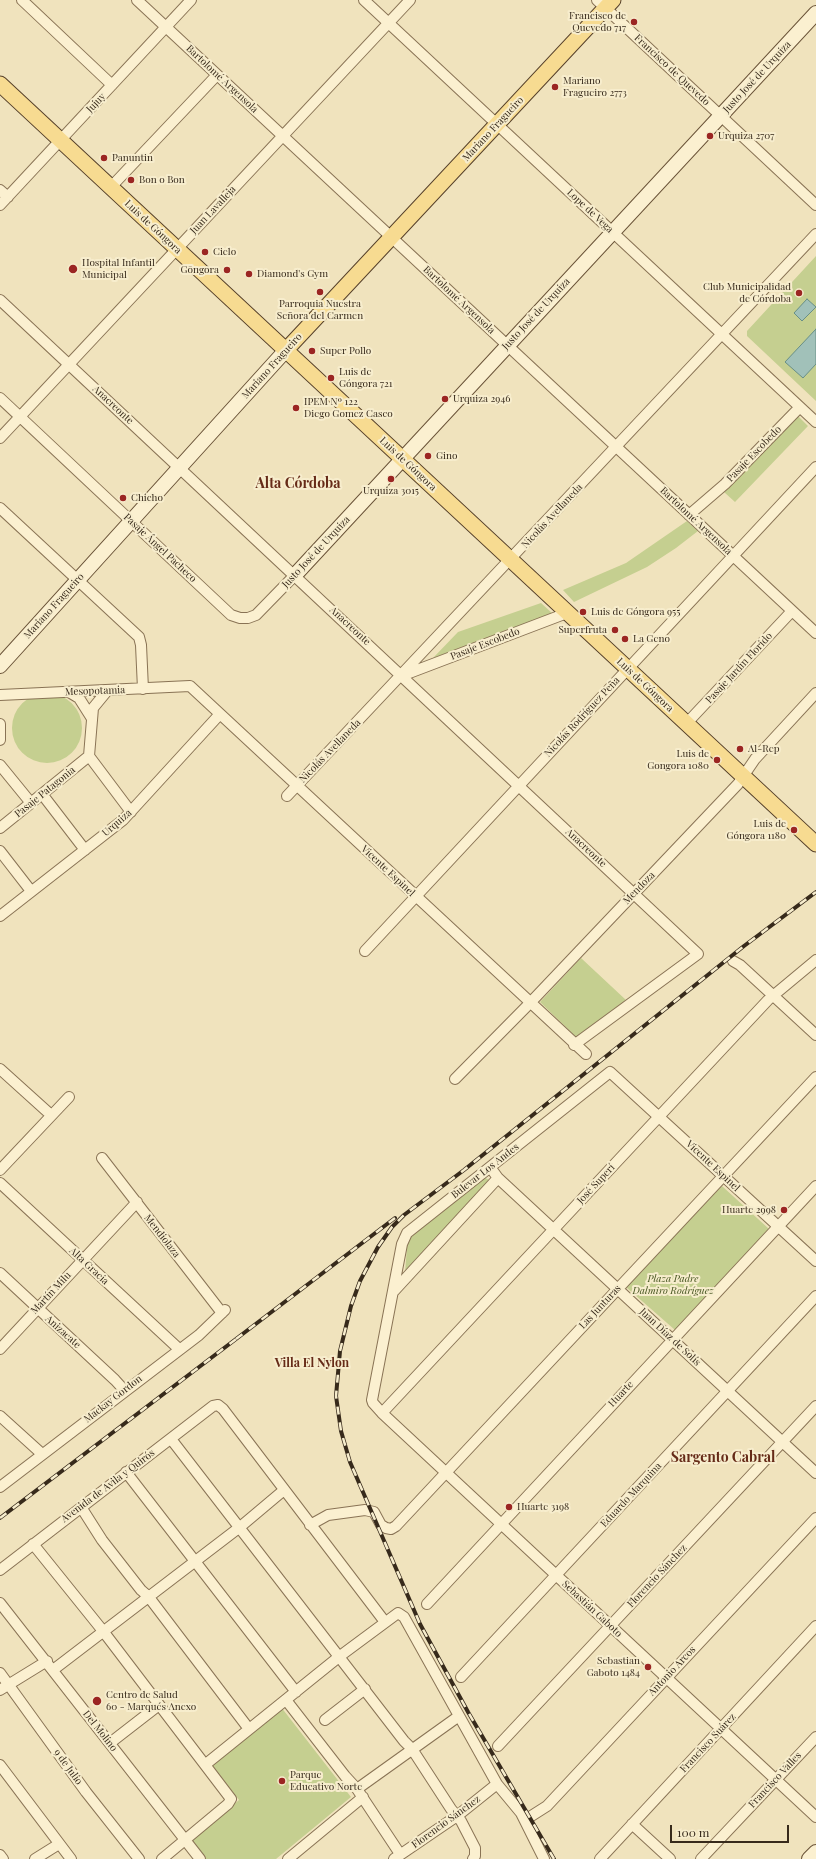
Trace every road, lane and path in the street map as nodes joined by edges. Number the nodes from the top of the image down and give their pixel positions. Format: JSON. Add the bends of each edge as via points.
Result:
{"nodes":[{"id":1,"x":22,"y":0,"type":"edge"},
{"id":2,"x":137,"y":0,"type":"edge"},
{"id":3,"x":191,"y":0,"type":"edge"},
{"id":4,"x":364,"y":0,"type":"edge"},
{"id":5,"x":410,"y":0,"type":"edge"},
{"id":6,"x":605,"y":3,"type":"edge"},
{"id":7,"x":816,"y":13,"type":"edge"},
{"id":8,"x":389,"y":24,"type":"junction"},
{"id":9,"x":166,"y":27,"type":"junction"},
{"id":10,"x":217,"y":75,"type":"junction"},
{"id":11,"x":0,"y":84,"type":"edge"},
{"id":12,"x":112,"y":85,"type":"junction"},
{"id":13,"x":721,"y":115,"type":"junction"},
{"id":14,"x":497,"y":124,"type":"junction"},
{"id":15,"x":283,"y":136,"type":"junction"},
{"id":16,"x":61,"y":140,"type":"junction"},
{"id":17,"x":111,"y":187,"type":"junction"},
{"id":18,"x":4,"y":194,"type":"edge"},
{"id":19,"x":0,"y":205,"type":"edge"},
{"id":20,"x":816,"y":205,"type":"edge"},
{"id":21,"x":613,"y":232,"type":"junction"},
{"id":22,"x":816,"y":234,"type":"edge"},
{"id":23,"x":391,"y":238,"type":"junction"},
{"id":24,"x":177,"y":249,"type":"junction"},
{"id":25,"x":0,"y":300,"type":"edge"},
{"id":26,"x":722,"y":334,"type":"junction"},
{"id":27,"x":507,"y":346,"type":"junction"},
{"id":28,"x":286,"y":350,"type":"junction"},
{"id":29,"x":69,"y":364,"type":"junction"},
{"id":30,"x":0,"y":398,"type":"edge"},
{"id":31,"x":800,"y":407,"type":"junction"},
{"id":32,"x":20,"y":416,"type":"junction"},
{"id":33,"x":816,"y":422,"type":"edge"},
{"id":34,"x":0,"y":438,"type":"edge"},
{"id":35,"x":616,"y":447,"type":"junction"},
{"id":36,"x":402,"y":459,"type":"junction"},
{"id":37,"x":816,"y":467,"type":"edge"},
{"id":38,"x":180,"y":468,"type":"junction"},
{"id":39,"x":0,"y":508,"type":"edge"},
{"id":40,"x":689,"y":514,"type":"junction"},
{"id":41,"x":132,"y":521,"type":"junction"},
{"id":42,"x":733,"y":556,"type":"junction"},
{"id":43,"x":511,"y":560,"type":"junction"},
{"id":44,"x":295,"y":575,"type":"junction"},
{"id":45,"x":78,"y":581,"type":"junction"},
{"id":46,"x":792,"y":611,"type":"junction"},
{"id":47,"x":567,"y":613,"type":"junction"},
{"id":48,"x":256,"y":615,"type":"joint"},
{"id":49,"x":816,"y":633,"type":"edge"},
{"id":50,"x":0,"y":666,"type":"edge"},
{"id":51,"x":627,"y":669,"type":"junction"},
{"id":52,"x":402,"y":675,"type":"junction"},
{"id":53,"x":190,"y":686,"type":"joint"},
{"id":54,"x":143,"y":689,"type":"junction"},
{"id":55,"x":107,"y":690,"type":"junction"},
{"id":56,"x":69,"y":692,"type":"junction"},
{"id":57,"x":816,"y":693,"type":"edge"},
{"id":58,"x":0,"y":695,"type":"edge"},
{"id":59,"x":220,"y":714,"type":"junction"},
{"id":60,"x":91,"y":717,"type":"junction"},
{"id":61,"x":0,"y":724,"type":"edge"},
{"id":62,"x":686,"y":724,"type":"junction"},
{"id":63,"x":0,"y":740,"type":"edge"},
{"id":64,"x":89,"y":756,"type":"junction"},
{"id":65,"x":0,"y":765,"type":"edge"},
{"id":66,"x":743,"y":777,"type":"junction"},
{"id":67,"x":519,"y":785,"type":"junction"},
{"id":68,"x":297,"y":786,"type":"junction"},
{"id":69,"x":42,"y":794,"type":"junction"},
{"id":70,"x":287,"y":796,"type":"dead end"},
{"id":71,"x":31,"y":803,"type":"junction"},
{"id":72,"x":131,"y":812,"type":"junction"},
{"id":73,"x":0,"y":828,"type":"edge"},
{"id":74,"x":816,"y":844,"type":"edge"},
{"id":75,"x":85,"y":850,"type":"junction"},
{"id":76,"x":0,"y":851,"type":"edge"},
{"id":77,"x":31,"y":891,"type":"junction"},
{"id":78,"x":634,"y":894,"type":"junction"},
{"id":79,"x":416,"y":897,"type":"junction"},
{"id":80,"x":0,"y":916,"type":"edge"},
{"id":81,"x":365,"y":951,"type":"dead end"},
{"id":82,"x":816,"y":960,"type":"edge"},
{"id":83,"x":733,"y":961,"type":"dead end"},
{"id":84,"x":773,"y":995,"type":"junction"},
{"id":85,"x":530,"y":1003,"type":"junction"},
{"id":86,"x":816,"y":1036,"type":"edge"},
{"id":87,"x":574,"y":1045,"type":"junction"},
{"id":88,"x":586,"y":1054,"type":"dead end"},
{"id":89,"x":0,"y":1069,"type":"edge"},
{"id":90,"x":610,"y":1072,"type":"joint"},
{"id":91,"x":816,"y":1077,"type":"edge"},
{"id":92,"x":455,"y":1079,"type":"dead end"},
{"id":93,"x":69,"y":1096,"type":"dead end"},
{"id":94,"x":51,"y":1115,"type":"junction"},
{"id":95,"x":660,"y":1116,"type":"junction"},
{"id":96,"x":102,"y":1158,"type":"dead end"},
{"id":97,"x":490,"y":1167,"type":"junction"},
{"id":98,"x":0,"y":1170,"type":"edge"},
{"id":99,"x":723,"y":1175,"type":"junction"},
{"id":100,"x":498,"y":1178,"type":"junction"},
{"id":101,"x":0,"y":1183,"type":"edge"},
{"id":102,"x":816,"y":1186,"type":"edge"},
{"id":103,"x":136,"y":1202,"type":"junction"},
{"id":104,"x":779,"y":1226,"type":"junction"},
{"id":105,"x":554,"y":1229,"type":"junction"},
{"id":106,"x":82,"y":1260,"type":"junction"},
{"id":107,"x":816,"y":1261,"type":"edge"},
{"id":108,"x":0,"y":1274,"type":"edge"},
{"id":109,"x":617,"y":1288,"type":"junction"},
{"id":110,"x":393,"y":1291,"type":"junction"},
{"id":111,"x":816,"y":1296,"type":"edge"},
{"id":112,"x":37,"y":1308,"type":"junction"},
{"id":113,"x":224,"y":1312,"type":"joint"},
{"id":114,"x":672,"y":1339,"type":"junction"},
{"id":115,"x":179,"y":1348,"type":"junction"},
{"id":116,"x":0,"y":1349,"type":"edge"},
{"id":117,"x":125,"y":1391,"type":"junction"},
{"id":118,"x":727,"y":1391,"type":"junction"},
{"id":119,"x":372,"y":1400,"type":"joint"},
{"id":120,"x":816,"y":1406,"type":"edge"},
{"id":121,"x":382,"y":1413,"type":"junction"},
{"id":122,"x":0,"y":1416,"type":"edge"},
{"id":123,"x":171,"y":1438,"type":"junction"},
{"id":124,"x":782,"y":1442,"type":"junction"},
{"id":125,"x":42,"y":1454,"type":"junction"},
{"id":126,"x":126,"y":1472,"type":"junction"},
{"id":127,"x":446,"y":1473,"type":"junction"},
{"id":128,"x":816,"y":1473,"type":"edge"},
{"id":129,"x":0,"y":1487,"type":"edge"},
{"id":130,"x":284,"y":1490,"type":"junction"},
{"id":131,"x":81,"y":1507,"type":"junction"},
{"id":132,"x":816,"y":1518,"type":"edge"},
{"id":133,"x":500,"y":1524,"type":"junction"},
{"id":134,"x":310,"y":1525,"type":"junction"},
{"id":135,"x":240,"y":1527,"type":"junction"},
{"id":136,"x":33,"y":1544,"type":"junction"},
{"id":137,"x":195,"y":1561,"type":"junction"},
{"id":138,"x":0,"y":1570,"type":"edge"},
{"id":139,"x":556,"y":1576,"type":"junction"},
{"id":140,"x":148,"y":1596,"type":"junction"},
{"id":141,"x":0,"y":1603,"type":"edge"},
{"id":142,"x":427,"y":1604,"type":"dead end"},
{"id":143,"x":385,"y":1622,"type":"junction"},
{"id":144,"x":611,"y":1626,"type":"junction"},
{"id":145,"x":816,"y":1626,"type":"edge"},
{"id":146,"x":103,"y":1631,"type":"junction"},
{"id":147,"x":340,"y":1656,"type":"junction"},
{"id":148,"x":46,"y":1661,"type":"junction"},
{"id":149,"x":53,"y":1670,"type":"junction"},
{"id":150,"x":0,"y":1673,"type":"edge"},
{"id":151,"x":461,"y":1677,"type":"dead end"},
{"id":152,"x":666,"y":1678,"type":"junction"},
{"id":153,"x":4,"y":1688,"type":"edge"},
{"id":154,"x":365,"y":1689,"type":"junction"},
{"id":155,"x":296,"y":1692,"type":"junction"},
{"id":156,"x":286,"y":1700,"type":"junction"},
{"id":157,"x":159,"y":1705,"type":"junction"},
{"id":158,"x":459,"y":1716,"type":"junction"},
{"id":159,"x":325,"y":1720,"type":"dead end"},
{"id":160,"x":249,"y":1728,"type":"junction"},
{"id":161,"x":721,"y":1729,"type":"junction"},
{"id":162,"x":816,"y":1737,"type":"edge"},
{"id":163,"x":110,"y":1743,"type":"junction"},
{"id":164,"x":498,"y":1746,"type":"dead end"},
{"id":165,"x":412,"y":1749,"type":"junction"},
{"id":166,"x":206,"y":1764,"type":"junction"},
{"id":167,"x":0,"y":1765,"type":"edge"},
{"id":168,"x":776,"y":1780,"type":"junction"},
{"id":169,"x":497,"y":1784,"type":"junction"},
{"id":170,"x":360,"y":1793,"type":"junction"},
{"id":171,"x":457,"y":1816,"type":"junction"},
{"id":172,"x":816,"y":1817,"type":"edge"},
{"id":173,"x":525,"y":1820,"type":"junction"},
{"id":174,"x":632,"y":1824,"type":"junction"},
{"id":175,"x":185,"y":1840,"type":"junction"},
{"id":176,"x":59,"y":1844,"type":"junction"},
{"id":177,"x":816,"y":1852,"type":"edge"},
{"id":178,"x":0,"y":1855,"type":"edge"},
{"id":179,"x":397,"y":1857,"type":"edge"},
{"id":180,"x":3,"y":1859,"type":"edge"},
{"id":181,"x":35,"y":1859,"type":"edge"},
{"id":182,"x":71,"y":1859,"type":"edge"},
{"id":183,"x":139,"y":1859,"type":"edge"},
{"id":184,"x":162,"y":1859,"type":"edge"},
{"id":185,"x":200,"y":1859,"type":"edge"},
{"id":186,"x":288,"y":1859,"type":"edge"},
{"id":187,"x":473,"y":1859,"type":"edge"},
{"id":188,"x":544,"y":1859,"type":"edge"},
{"id":189,"x":600,"y":1859,"type":"edge"},
{"id":190,"x":670,"y":1859,"type":"edge"},
{"id":191,"x":702,"y":1859,"type":"edge"},
{"id":192,"x":809,"y":1859,"type":"edge"}],
"edges":[{"from":1,"to":12,"type":"street"},
{"from":2,"to":9,"type":"street","name":"Bartolomé Argensola"},
{"from":3,"to":9,"type":"street","name":"Jujuy"},
{"from":4,"to":8,"type":"street","name":"Lope de Vega"},
{"from":5,"to":8,"type":"street","name":"Juan Lavalleja"},
{"from":6,"to":13,"type":"street","name":"Francisco de Quevedo"},
{"from":6,"to":14,"type":"main road","name":"Mariano Fragueiro"},
{"from":7,"to":13,"type":"street","name":"Justo José de Urquiza"},
{"from":8,"to":14,"type":"street","name":"Lope de Vega"},
{"from":8,"to":15,"type":"street","name":"Juan Lavalleja"},
{"from":9,"to":10,"type":"street","name":"Bartolomé Argensola"},
{"from":9,"to":12,"type":"street","name":"Jujuy"},
{"from":10,"to":15,"type":"street","name":"Bartolomé Argensola"},
{"from":10,"to":17,"type":"street"},
{"from":11,"to":16,"type":"main road","name":"Luis de Góngora"},
{"from":12,"to":16,"type":"street","name":"Jujuy"},
{"from":13,"to":20,"type":"street","name":"Francisco de Quevedo"},
{"from":13,"to":21,"type":"street","name":"Justo José de Urquiza"},
{"from":14,"to":21,"type":"street","name":"Lope de Vega"},
{"from":14,"to":23,"type":"main road","name":"Mariano Fragueiro"},
{"from":15,"to":23,"type":"street","name":"Bartolomé Argensola"},
{"from":15,"to":24,"type":"street","name":"Juan Lavalleja"},
{"from":16,"to":17,"type":"main road","name":"Luis de Góngora"},
{"from":16,"to":18,"type":"street","name":"Jujuy"},
{"from":17,"to":24,"type":"main road","name":"Luis de Góngora"},
{"from":18,"to":19,"type":"street","name":"Jujuy"},
{"from":21,"to":26,"type":"street","name":"Lope de Vega"},
{"from":21,"to":27,"type":"street","name":"Justo José de Urquiza"},
{"from":22,"to":26,"type":"street","name":"Nicolás Avellaneda"},
{"from":23,"to":27,"type":"street","name":"Bartolomé Argensola"},
{"from":23,"to":28,"type":"main road","name":"Mariano Fragueiro"},
{"from":24,"to":28,"type":"main road","name":"Luis de Góngora"},
{"from":24,"to":29,"type":"street","name":"Juan Lavalleja"},
{"from":25,"to":29,"type":"street","name":"Anacreonte"},
{"from":26,"to":31,"type":"street","name":"Lope de Vega"},
{"from":26,"to":35,"type":"street","name":"Nicolás Avellaneda"},
{"from":27,"to":35,"type":"street","name":"Bartolomé Argensola"},
{"from":27,"to":36,"type":"street","name":"Justo José de Urquiza"},
{"from":28,"to":36,"type":"main road","name":"Luis de Góngora"},
{"from":28,"to":38,"type":"street","name":"Mariano Fragueiro"},
{"from":29,"to":32,"type":"street","name":"Juan Lavalleja"},
{"from":29,"to":38,"type":"street","name":"Anacreonte"},
{"from":30,"to":32,"type":"street","name":"Pasaje Ángel Pacheco"},
{"from":31,"to":33,"type":"street","name":"Lope de Vega"},
{"from":31,"to":40,"type":"street","name":"Pasaje Escobedo","via":[[725,484]]},
{"from":32,"to":34,"type":"street","name":"Juan Lavalleja"},
{"from":32,"to":41,"type":"street","name":"Pasaje Ángel Pacheco"},
{"from":35,"to":40,"type":"street","name":"Bartolomé Argensola"},
{"from":35,"to":43,"type":"street","name":"Nicolás Avellaneda"},
{"from":36,"to":43,"type":"main road","name":"Luis de Góngora"},
{"from":36,"to":44,"type":"street","name":"Justo José de Urquiza"},
{"from":37,"to":42,"type":"street","name":"Nicolás Rodríguez Peña"},
{"from":38,"to":41,"type":"street","name":"Mariano Fragueiro"},
{"from":38,"to":44,"type":"street","name":"Anacreonte"},
{"from":39,"to":45,"type":"street"},
{"from":40,"to":42,"type":"street","name":"Bartolomé Argensola"},
{"from":41,"to":45,"type":"street","name":"Mariano Fragueiro"},
{"from":41,"to":48,"type":"street","name":"Pasaje Ángel Pacheco","via":[[231,615],[240,618]]},
{"from":42,"to":46,"type":"street","name":"Bartolomé Argensola"},
{"from":42,"to":51,"type":"street","name":"Nicolás Rodríguez Peña"},
{"from":43,"to":47,"type":"main road","name":"Luis de Góngora"},
{"from":43,"to":52,"type":"street","name":"Nicolás Avellaneda"},
{"from":44,"to":48,"type":"street","name":"Justo José de Urquiza"},
{"from":44,"to":52,"type":"street","name":"Anacreonte"},
{"from":45,"to":50,"type":"street","name":"Mariano Fragueiro"},
{"from":45,"to":54,"type":"street","via":[[139,637]]},
{"from":46,"to":49,"type":"street","name":"Bartolomé Argensola"},
{"from":46,"to":62,"type":"street","name":"Pasaje Jardín Florido"},
{"from":47,"to":51,"type":"main road","name":"Luis de Góngora"},
{"from":47,"to":52,"type":"street","name":"Pasaje Escobedo"},
{"from":51,"to":62,"type":"main road","name":"Luis de Góngora"},
{"from":51,"to":67,"type":"street","name":"Nicolás Rodríguez Peña"},
{"from":52,"to":67,"type":"street","name":"Anacreonte"},
{"from":52,"to":68,"type":"street","name":"Nicolás Avellaneda"},
{"from":53,"to":54,"type":"street","name":"Mesopotamia"},
{"from":53,"to":59,"type":"street","name":"Vicente Espinel"},
{"from":54,"to":55,"type":"street","name":"Mesopotamia"},
{"from":55,"to":56,"type":"street","name":"Mesopotamia"},
{"from":55,"to":60,"type":"street","via":[[93,708]]},
{"from":56,"to":58,"type":"street","name":"Mesopotamia"},
{"from":56,"to":60,"type":"street","via":[[79,698]]},
{"from":57,"to":66,"type":"street","name":"Mendoza","via":[[755,759]]},
{"from":59,"to":68,"type":"street","name":"Vicente Espinel"},
{"from":59,"to":72,"type":"street","name":"Urquiza"},
{"from":60,"to":64,"type":"street"},
{"from":61,"to":63,"type":"street"},
{"from":62,"to":66,"type":"main road","name":"Luis de Góngora"},
{"from":64,"to":69,"type":"street","name":"Pasaje Patagonia"},
{"from":64,"to":72,"type":"street"},
{"from":65,"to":71,"type":"street"},
{"from":66,"to":74,"type":"main road","name":"Luis de Góngora"},
{"from":66,"to":78,"type":"street","name":"Mendoza"},
{"from":67,"to":78,"type":"street","name":"Anacreonte"},
{"from":67,"to":79,"type":"street","name":"Nicolás Rodríguez Peña"},
{"from":68,"to":70,"type":"street","name":"Nicolás Avellaneda"},
{"from":68,"to":79,"type":"street","name":"Vicente Espinel"},
{"from":69,"to":71,"type":"street","name":"Pasaje Patagonia"},
{"from":69,"to":75,"type":"street"},
{"from":71,"to":73,"type":"street","name":"Pasaje Patagonia"},
{"from":72,"to":75,"type":"street","name":"Urquiza"},
{"from":75,"to":77,"type":"street","name":"Urquiza"},
{"from":76,"to":77,"type":"street"},
{"from":77,"to":80,"type":"street","name":"Urquiza"},
{"from":78,"to":85,"type":"street","name":"Mendoza"},
{"from":78,"to":87,"type":"street","name":"Anacreonte","via":[[698,954]]},
{"from":79,"to":81,"type":"street","name":"Nicolás Rodríguez Peña"},
{"from":79,"to":85,"type":"street","name":"Vicente Espinel"},
{"from":82,"to":84,"type":"street","name":"José Superí"},
{"from":83,"to":84,"type":"street"},
{"from":84,"to":86,"type":"street"},
{"from":84,"to":95,"type":"street","name":"José Superí"},
{"from":85,"to":87,"type":"street","name":"Vicente Espinel"},
{"from":85,"to":92,"type":"street","name":"Mendoza"},
{"from":87,"to":88,"type":"street","name":"Vicente Espinel"},
{"from":89,"to":94,"type":"street"},
{"from":90,"to":95,"type":"street","name":"Vicente Espinel"},
{"from":90,"to":97,"type":"street","name":"Bulevar Los Andes"},
{"from":91,"to":99,"type":"street","name":"Las Junturas"},
{"from":93,"to":94,"type":"street"},
{"from":94,"to":98,"type":"street"},
{"from":95,"to":99,"type":"street","name":"Vicente Espinel"},
{"from":95,"to":105,"type":"street","name":"José Superí"},
{"from":96,"to":103,"type":"street","name":"Mendiolaza"},
{"from":97,"to":100,"type":"street","name":"Juan Díaz de Solís"},
{"from":97,"to":110,"type":"street","name":"Bulevar Los Andes","via":[[407,1233],[402,1244]]},
{"from":99,"to":104,"type":"street","name":"Vicente Espinel"},
{"from":99,"to":109,"type":"street","name":"Las Junturas"},
{"from":100,"to":105,"type":"street","name":"Juan Díaz de Solís"},
{"from":100,"to":110,"type":"street","name":"Bulevar Los Andes"},
{"from":101,"to":106,"type":"street","name":"Alta Gracia"},
{"from":102,"to":104,"type":"street","name":"Huarte"},
{"from":103,"to":106,"type":"street","name":"Martín Milu"},
{"from":103,"to":113,"type":"street","name":"Mendiolaza"},
{"from":104,"to":107,"type":"street","name":"Vicente Espinel"},
{"from":104,"to":114,"type":"street","name":"Huarte"},
{"from":105,"to":109,"type":"street","name":"Juan Díaz de Solís"},
{"from":105,"to":121,"type":"street","name":"José Superí"},
{"from":106,"to":112,"type":"street","name":"Martín Milu"},
{"from":106,"to":115,"type":"street","name":"Alta Gracia"},
{"from":108,"to":112,"type":"street","name":"Anizacate"},
{"from":109,"to":114,"type":"street","name":"Juan Díaz de Solís"},
{"from":109,"to":127,"type":"street","name":"Las Junturas"},
{"from":110,"to":119,"type":"street","name":"Bulevar Los Andes"},
{"from":111,"to":118,"type":"street","name":"Eduardo Marquina"},
{"from":112,"to":116,"type":"street","name":"Martín Milu"},
{"from":112,"to":117,"type":"street","name":"Anizacate"},
{"from":113,"to":115,"type":"street","name":"Mackay Gordon","via":[[199,1335]]},
{"from":114,"to":118,"type":"street","name":"Juan Díaz de Solís"},
{"from":114,"to":133,"type":"street","name":"Huarte"},
{"from":115,"to":117,"type":"street","name":"Mackay Gordon"},
{"from":117,"to":125,"type":"street","name":"Mackay Gordon"},
{"from":118,"to":124,"type":"street","name":"Juan Díaz de Solís"},
{"from":118,"to":139,"type":"street","name":"Eduardo Marquina"},
{"from":119,"to":121,"type":"street","name":"Sebastián Gaboto"},
{"from":120,"to":124,"type":"street","name":"Florencio Sánchez"},
{"from":121,"to":127,"type":"street","name":"Sebastián Gaboto"},
{"from":122,"to":125,"type":"street"},
{"from":123,"to":126,"type":"street","name":"Avenida de Avila y Quirós"},
{"from":123,"to":130,"type":"street","name":"Avenida de Avila y Quirós","via":[[213,1406],[218,1405]]},
{"from":123,"to":135,"type":"street"},
{"from":124,"to":128,"type":"street","name":"Juan Díaz de Solís"},
{"from":124,"to":144,"type":"street","name":"Florencio Sánchez"},
{"from":125,"to":129,"type":"street","name":"Mackay Gordon"},
{"from":126,"to":131,"type":"street","name":"Avenida de Avila y Quirós"},
{"from":126,"to":137,"type":"street"},
{"from":127,"to":133,"type":"street","name":"Sebastián Gaboto"},
{"from":127,"to":134,"type":"street","name":"Las Junturas","via":[[391,1529],[381,1525],[374,1512],[365,1510],[328,1515]]},
{"from":130,"to":134,"type":"street"},
{"from":130,"to":135,"type":"street"},
{"from":131,"to":136,"type":"street","name":"Avenida de Avila y Quirós"},
{"from":131,"to":140,"type":"street","via":[[102,1540]]},
{"from":132,"to":152,"type":"street","name":"Antonio Arcos"},
{"from":133,"to":139,"type":"street","name":"Sebastián Gaboto"},
{"from":133,"to":142,"type":"street","name":"Huarte"},
{"from":134,"to":143,"type":"street"},
{"from":135,"to":137,"type":"street"},
{"from":135,"to":147,"type":"street"},
{"from":136,"to":138,"type":"street","name":"Avenida de Avila y Quirós"},
{"from":136,"to":146,"type":"street"},
{"from":137,"to":140,"type":"street"},
{"from":137,"to":155,"type":"street"},
{"from":139,"to":144,"type":"street","name":"Sebastián Gaboto"},
{"from":139,"to":151,"type":"street","name":"Eduardo Marquina"},
{"from":140,"to":146,"type":"street"},
{"from":140,"to":160,"type":"street"},
{"from":141,"to":148,"type":"street","name":"Del Molino"},
{"from":143,"to":147,"type":"street"},
{"from":143,"to":158,"type":"street","via":[[398,1613],[404,1617]]},
{"from":144,"to":152,"type":"street","name":"Sebastián Gaboto"},
{"from":144,"to":164,"type":"street","name":"Florencio Sánchez"},
{"from":145,"to":161,"type":"street","name":"Francisco Suárez"},
{"from":146,"to":149,"type":"street"},
{"from":146,"to":157,"type":"street"},
{"from":147,"to":154,"type":"street"},
{"from":147,"to":155,"type":"street"},
{"from":148,"to":149,"type":"street","name":"Del Molino"},
{"from":148,"to":153,"type":"street"},
{"from":149,"to":163,"type":"street","name":"Del Molino"},
{"from":150,"to":153,"type":"street","name":"9 de Julio"},
{"from":152,"to":161,"type":"street","name":"Sebastián Gaboto"},
{"from":152,"to":173,"type":"street","name":"Antonio Arcos","via":[[547,1806]]},
{"from":153,"to":183,"type":"street","name":"9 de Julio"},
{"from":154,"to":159,"type":"street"},
{"from":154,"to":165,"type":"street"},
{"from":155,"to":156,"type":"street"},
{"from":156,"to":160,"type":"street"},
{"from":156,"to":170,"type":"street"},
{"from":157,"to":163,"type":"street"},
{"from":157,"to":166,"type":"street"},
{"from":158,"to":165,"type":"street"},
{"from":158,"to":169,"type":"street"},
{"from":160,"to":166,"type":"street"},
{"from":161,"to":168,"type":"street","name":"Sebastián Gaboto"},
{"from":161,"to":174,"type":"street","name":"Francisco Suárez"},
{"from":162,"to":168,"type":"street","name":"Francisco Valles"},
{"from":163,"to":175,"type":"street","name":"Del Molino"},
{"from":165,"to":170,"type":"street"},
{"from":165,"to":171,"type":"street"},
{"from":166,"to":175,"type":"street","via":[[231,1799]]},
{"from":167,"to":176,"type":"street"},
{"from":168,"to":172,"type":"street","name":"Sebastián Gaboto"},
{"from":168,"to":191,"type":"street","name":"Francisco Valles"},
{"from":169,"to":171,"type":"street","name":"Florencio Sánchez"},
{"from":169,"to":173,"type":"street"},
{"from":170,"to":179,"type":"street"},
{"from":170,"to":186,"type":"street"},
{"from":171,"to":179,"type":"street","name":"Florencio Sánchez"},
{"from":171,"to":187,"type":"street","via":[[475,1848]]},
{"from":173,"to":188,"type":"street"},
{"from":174,"to":189,"type":"street","name":"Francisco Suárez"},
{"from":174,"to":190,"type":"street"},
{"from":175,"to":184,"type":"street"},
{"from":175,"to":185,"type":"street","name":"Del Molino"},
{"from":176,"to":181,"type":"street"},
{"from":176,"to":182,"type":"street"},
{"from":177,"to":192,"type":"street"},
{"from":178,"to":180,"type":"street"}]}
